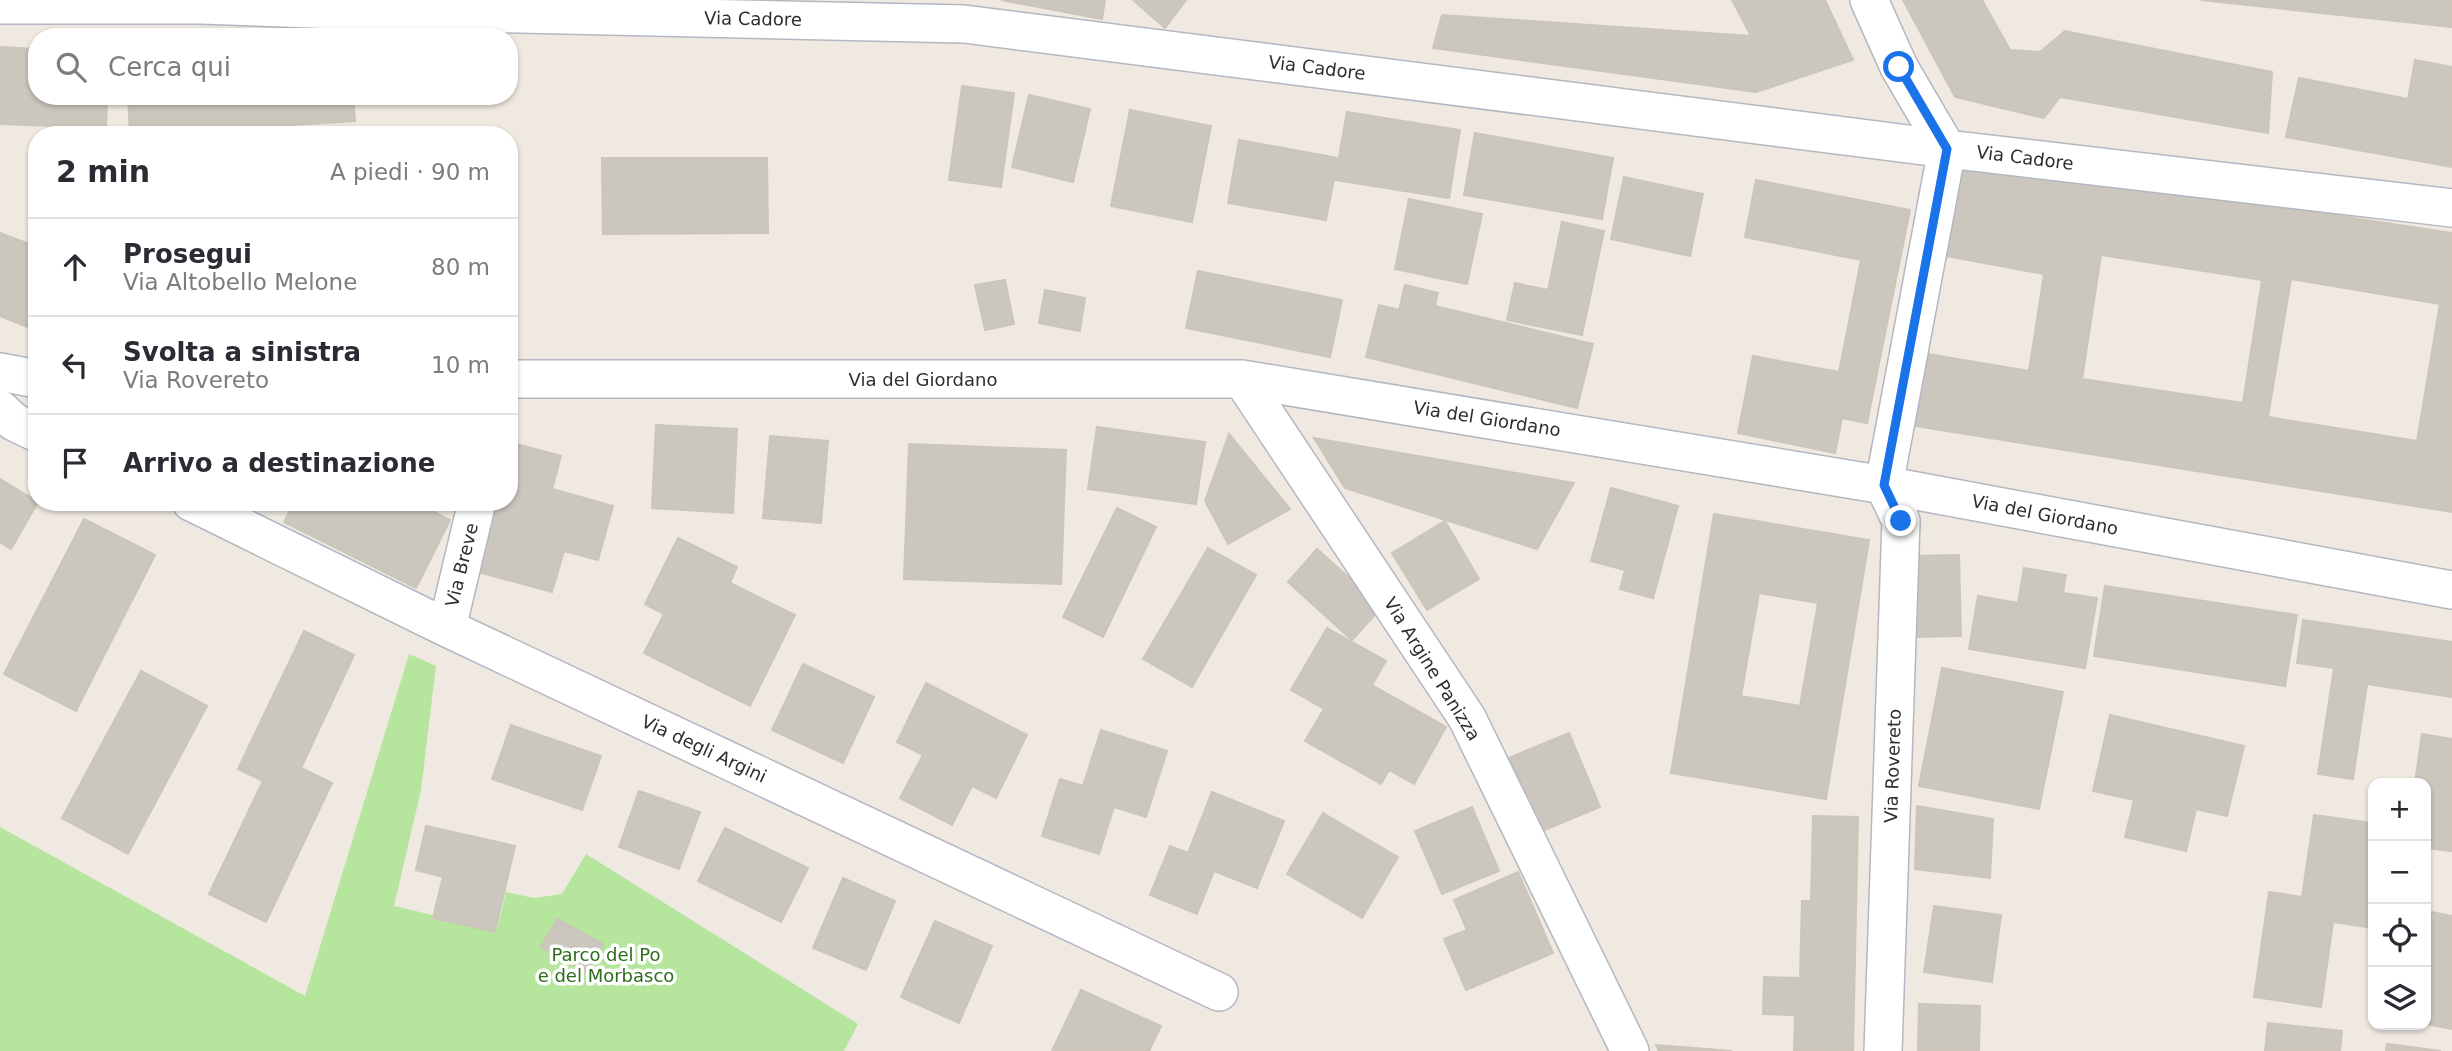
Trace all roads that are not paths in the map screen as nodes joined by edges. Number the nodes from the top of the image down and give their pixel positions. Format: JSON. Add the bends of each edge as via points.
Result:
{"nodes":[{"id":1,"x":374,"y":0,"type":"edge"},
{"id":2,"x":1868,"y":0,"type":"edge"},
{"id":3,"x":189,"y":2,"type":"edge"},
{"id":4,"x":0,"y":5,"type":"edge"},
{"id":5,"x":334,"y":5,"type":"edge"},
{"id":6,"x":1947,"y":149,"type":"junction"},
{"id":7,"x":2452,"y":208,"type":"edge"},
{"id":8,"x":0,"y":372,"type":"edge"},
{"id":9,"x":28,"y":377,"type":"edge"},
{"id":10,"x":518,"y":379,"type":"edge"},
{"id":11,"x":1242,"y":379,"type":"junction"},
{"id":12,"x":0,"y":410,"type":"edge"},
{"id":13,"x":28,"y":429,"type":"edge"},
{"id":14,"x":1884,"y":485,"type":"junction"},
{"id":15,"x":209,"y":511,"type":"edge"},
{"id":16,"x":475,"y":511,"type":"edge"},
{"id":17,"x":2452,"y":590,"type":"edge"},
{"id":18,"x":447,"y":628,"type":"junction"},
{"id":19,"x":1219,"y":992,"type":"dead end"},
{"id":20,"x":1630,"y":1051,"type":"edge"},
{"id":21,"x":1883,"y":1051,"type":"edge"}],
"edges":[{"from":1,"to":5,"type":"street"},
{"from":2,"to":6,"type":"street","via":[[1899,67]]},
{"from":3,"to":4,"type":"street","name":"Via Cadore"},
{"from":3,"to":5,"type":"street","name":"Via Cadore"},
{"from":5,"to":6,"type":"street","name":"Via Cadore","via":[[964,24]]},
{"from":6,"to":7,"type":"street","name":"Via Cadore"},
{"from":6,"to":14,"type":"street"},
{"from":8,"to":9,"type":"street"},
{"from":10,"to":11,"type":"street","name":"Via del Giordano"},
{"from":11,"to":14,"type":"street","name":"Via del Giordano"},
{"from":11,"to":20,"type":"street","name":"Via Argine Panizza","via":[[1467,718]]},
{"from":12,"to":13,"type":"street"},
{"from":14,"to":17,"type":"street","name":"Via del Giordano"},
{"from":14,"to":21,"type":"street","name":"Via Rovereto","via":[[1901,521]]},
{"from":15,"to":18,"type":"street","name":"Via degli Argini"},
{"from":16,"to":18,"type":"street","name":"Via Breve"},
{"from":18,"to":19,"type":"street","name":"Via degli Argini"}]}
